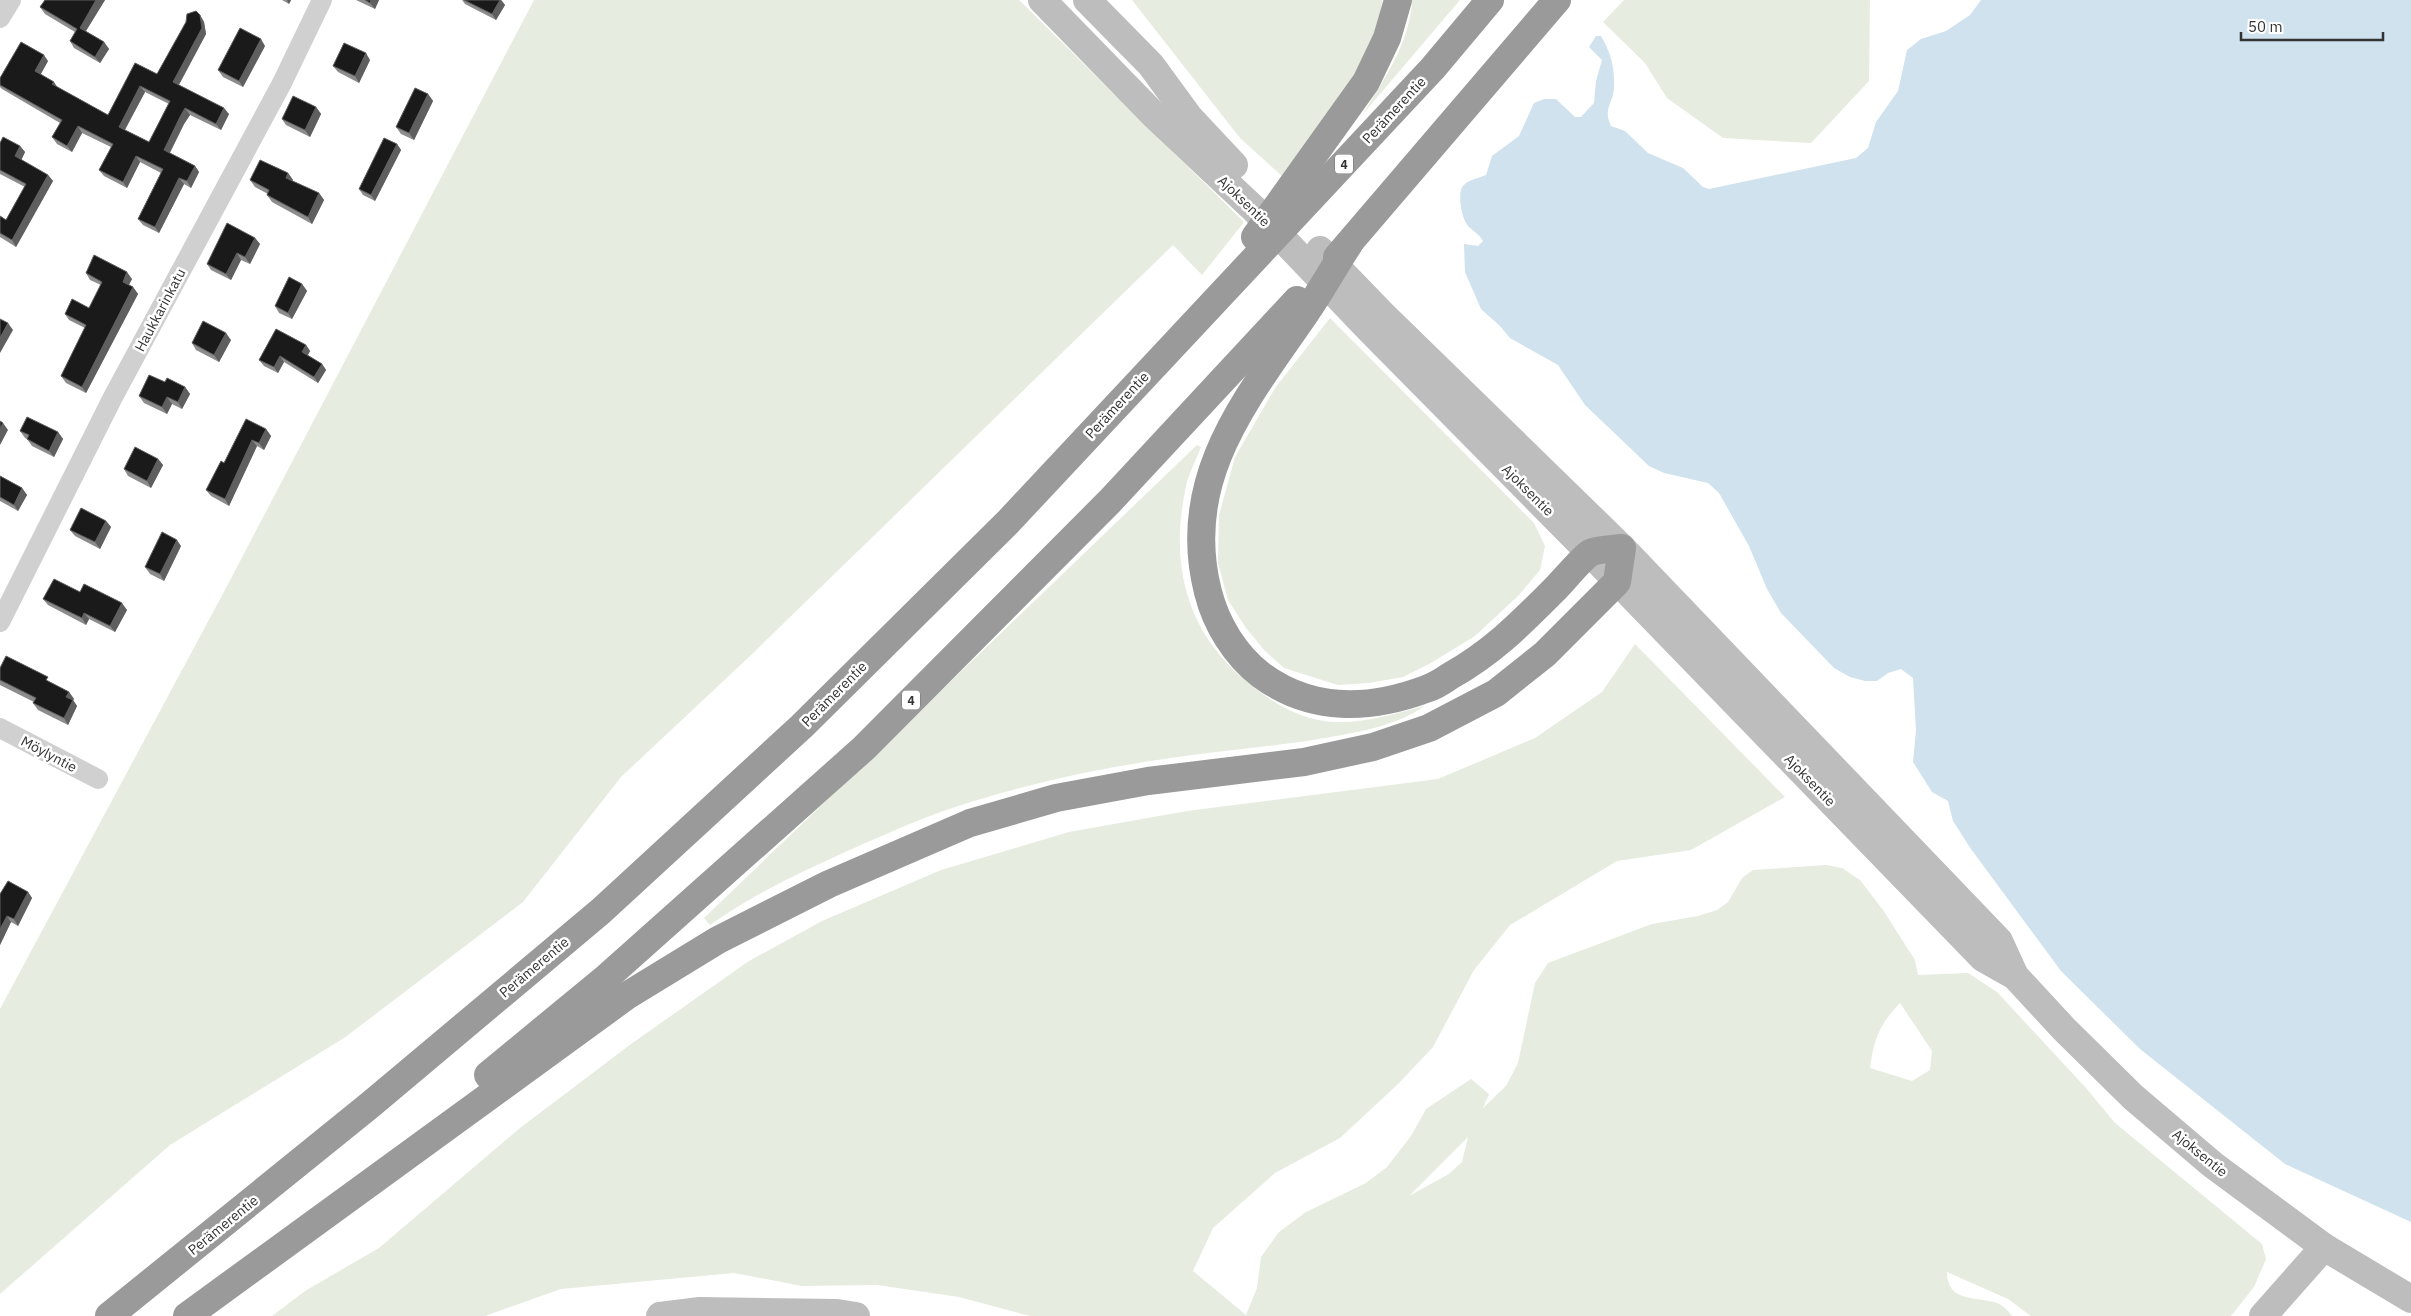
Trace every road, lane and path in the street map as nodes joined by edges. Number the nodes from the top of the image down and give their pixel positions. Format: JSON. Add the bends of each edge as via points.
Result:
{"nodes":[{"id":1,"x":10,"y":0,"type":"edge"},
{"id":2,"x":322,"y":0,"type":"edge"},
{"id":3,"x":1042,"y":0,"type":"edge"},
{"id":4,"x":1087,"y":0,"type":"edge"},
{"id":5,"x":1398,"y":0,"type":"edge"},
{"id":6,"x":1490,"y":0,"type":"edge"},
{"id":7,"x":1557,"y":0,"type":"edge"},
{"id":8,"x":0,"y":18,"type":"edge"},
{"id":9,"x":1216,"y":162,"type":"junction"},
{"id":10,"x":1349,"y":244,"type":"junction"},
{"id":11,"x":1376,"y":322,"type":"junction"},
{"id":12,"x":1193,"y":324,"type":"junction"},
{"id":13,"x":1622,"y":548,"type":"junction"},
{"id":14,"x":1590,"y":553,"type":"junction"},
{"id":15,"x":1617,"y":582,"type":"junction"},
{"id":16,"x":0,"y":622,"type":"edge"},
{"id":17,"x":0,"y":728,"type":"edge"},
{"id":18,"x":98,"y":779,"type":"dead end"},
{"id":19,"x":2015,"y":976,"type":"junction"},
{"id":20,"x":2324,"y":1247,"type":"junction"},
{"id":21,"x":2411,"y":1299,"type":"edge"},
{"id":22,"x":109,"y":1316,"type":"edge"},
{"id":23,"x":186,"y":1316,"type":"edge"},
{"id":24,"x":660,"y":1316,"type":"edge"},
{"id":25,"x":856,"y":1316,"type":"edge"},
{"id":26,"x":2263,"y":1316,"type":"edge"}],
"edges":[{"from":1,"to":8,"type":"street"},
{"from":2,"to":16,"type":"street","name":"Haukkarinkatu","via":[[282,84],[113,397]]},
{"from":3,"to":9,"type":"main road","name":"Ajoksentie","via":[[1152,114]]},
{"from":4,"to":9,"type":"main road","name":"Ajoksentie","via":[[1150,65],[1189,117]]},
{"from":5,"to":12,"type":"highway","via":[[1387,38],[1366,82]]},
{"from":6,"to":12,"type":"highway","name":"Perämerentie","number":"4","via":[[1433,68]]},
{"from":7,"to":10,"type":"highway","number":"4"},
{"from":9,"to":11,"type":"main road","name":"Ajoksentie","via":[[1254,209]]},
{"from":10,"to":14,"type":"highway","via":[[1239,410],[1221,444],[1210,476],[1200,544],[1204,578],[1212,609],[1243,659],[1279,688],[1325,704],[1376,703],[1428,689],[1478,660],[1510,635]]},
{"from":10,"to":23,"type":"highway","number":"4","via":[[1110,501],[864,748],[607,977],[326,1208]]},
{"from":11,"to":13,"type":"main road","name":"Ajoksentie"},
{"from":11,"to":14,"type":"main road","name":"Ajoksentie"},
{"from":12,"to":22,"type":"highway","name":"Perämerentie","number":"4","via":[[1008,522],[802,726],[622,891],[370,1105]]},
{"from":13,"to":14,"type":"highway"},
{"from":13,"to":15,"type":"highway"},
{"from":13,"to":19,"type":"main road","name":"Ajoksentie","via":[[1999,941]]},
{"from":14,"to":15,"type":"main road","name":"Ajoksentie"},
{"from":15,"to":19,"type":"main road","name":"Ajoksentie","via":[[1984,958]]},
{"from":15,"to":23,"type":"highway","via":[[1545,654],[1496,693],[1429,728],[1372,747],[1304,762],[1120,786],[1056,798],[970,823],[829,884],[718,940],[628,994]]},
{"from":17,"to":18,"type":"street","name":"Möylyntie"},
{"from":19,"to":20,"type":"main road","name":"Ajoksentie","via":[[2133,1097],[2213,1165]]},
{"from":20,"to":21,"type":"main road","name":"Ajoksentie"},
{"from":20,"to":26,"type":"main road"},
{"from":24,"to":25,"type":"main road","via":[[700,1311]]}]}
